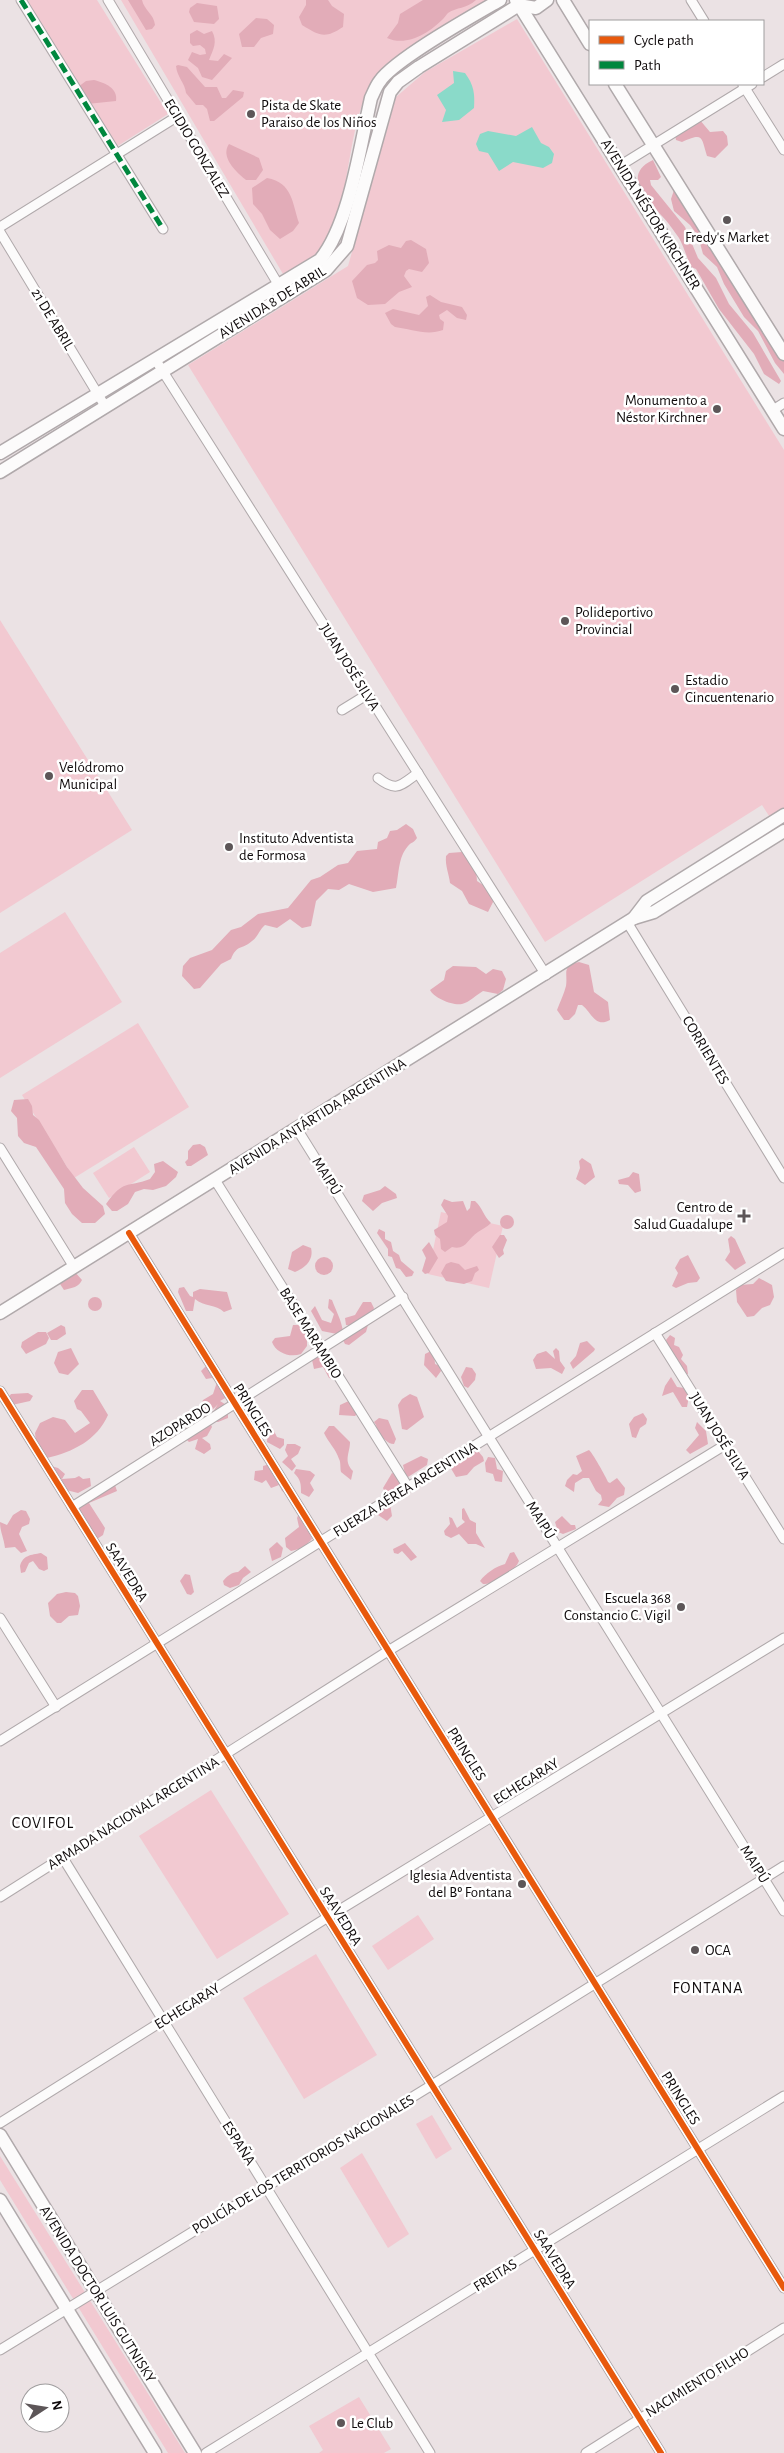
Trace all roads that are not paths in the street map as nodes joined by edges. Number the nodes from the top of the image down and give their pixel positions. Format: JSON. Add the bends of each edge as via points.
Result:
{"nodes":[{"id":1,"x":21,"y":0,"type":"edge"},
{"id":2,"x":108,"y":0,"type":"edge"},
{"id":3,"x":500,"y":0,"type":"edge"},
{"id":4,"x":547,"y":0,"type":"edge"},
{"id":5,"x":563,"y":0,"type":"edge"},
{"id":6,"x":690,"y":0,"type":"edge"},
{"id":7,"x":517,"y":3,"type":"edge"},
{"id":8,"x":703,"y":20,"type":"edge"},
{"id":9,"x":589,"y":42,"type":"edge"},
{"id":10,"x":784,"y":64,"type":"edge"},
{"id":11,"x":764,"y":76,"type":"edge"},
{"id":12,"x":616,"y":85,"type":"edge"},
{"id":13,"x":747,"y":85,"type":"edge"},
{"id":14,"x":178,"y":116,"type":"junction"},
{"id":15,"x":653,"y":145,"type":"junction"},
{"id":16,"x":784,"y":150,"type":"edge"},
{"id":17,"x":116,"y":154,"type":"junction"},
{"id":18,"x":621,"y":165,"type":"junction"},
{"id":19,"x":0,"y":227,"type":"edge"},
{"id":20,"x":164,"y":229,"type":"dead end"},
{"id":21,"x":0,"y":232,"type":"edge"},
{"id":22,"x":282,"y":291,"type":"junction"},
{"id":23,"x":784,"y":354,"type":"edge"},
{"id":24,"x":155,"y":359,"type":"junction"},
{"id":25,"x":162,"y":371,"type":"junction"},
{"id":26,"x":98,"y":393,"type":"junction"},
{"id":27,"x":784,"y":403,"type":"edge"},
{"id":28,"x":105,"y":406,"type":"junction"},
{"id":29,"x":773,"y":410,"type":"junction"},
{"id":30,"x":784,"y":429,"type":"edge"},
{"id":31,"x":0,"y":453,"type":"edge"},
{"id":32,"x":0,"y":472,"type":"edge"},
{"id":33,"x":368,"y":694,"type":"junction"},
{"id":34,"x":342,"y":710,"type":"dead end"},
{"id":35,"x":418,"y":773,"type":"junction"},
{"id":36,"x":378,"y":778,"type":"dead end"},
{"id":37,"x":784,"y":816,"type":"edge"},
{"id":38,"x":784,"y":830,"type":"edge"},
{"id":39,"x":631,"y":920,"type":"junction"},
{"id":40,"x":546,"y":974,"type":"junction"},
{"id":41,"x":297,"y":1129,"type":"junction"},
{"id":42,"x":0,"y":1148,"type":"edge"},
{"id":43,"x":784,"y":1178,"type":"edge"},
{"id":44,"x":215,"y":1180,"type":"junction"},
{"id":45,"x":129,"y":1233,"type":"junction"},
{"id":46,"x":784,"y":1253,"type":"edge"},
{"id":47,"x":74,"y":1267,"type":"junction"},
{"id":48,"x":403,"y":1298,"type":"junction"},
{"id":49,"x":0,"y":1313,"type":"edge"},
{"id":50,"x":656,"y":1333,"type":"junction"},
{"id":51,"x":321,"y":1349,"type":"junction"},
{"id":52,"x":0,"y":1392,"type":"edge"},
{"id":53,"x":235,"y":1404,"type":"junction"},
{"id":54,"x":489,"y":1436,"type":"junction"},
{"id":55,"x":725,"y":1445,"type":"junction"},
{"id":56,"x":408,"y":1487,"type":"junction"},
{"id":57,"x":72,"y":1507,"type":"junction"},
{"id":58,"x":782,"y":1533,"type":"edge"},
{"id":59,"x":320,"y":1542,"type":"junction"},
{"id":60,"x":559,"y":1547,"type":"junction"},
{"id":61,"x":0,"y":1618,"type":"edge"},
{"id":62,"x":784,"y":1638,"type":"edge"},
{"id":63,"x":157,"y":1644,"type":"junction"},
{"id":64,"x":388,"y":1651,"type":"junction"},
{"id":65,"x":56,"y":1706,"type":"junction"},
{"id":66,"x":661,"y":1712,"type":"junction"},
{"id":67,"x":0,"y":1741,"type":"edge"},
{"id":68,"x":226,"y":1754,"type":"junction"},
{"id":69,"x":492,"y":1817,"type":"junction"},
{"id":70,"x":63,"y":1858,"type":"junction"},
{"id":71,"x":784,"y":1866,"type":"edge"},
{"id":72,"x":764,"y":1879,"type":"junction"},
{"id":73,"x":0,"y":1897,"type":"edge"},
{"id":74,"x":784,"y":1911,"type":"edge"},
{"id":75,"x":328,"y":1917,"type":"junction"},
{"id":76,"x":595,"y":1984,"type":"junction"},
{"id":77,"x":164,"y":2020,"type":"junction"},
{"id":78,"x":432,"y":2085,"type":"junction"},
{"id":79,"x":784,"y":2096,"type":"edge"},
{"id":80,"x":0,"y":2123,"type":"edge"},
{"id":81,"x":0,"y":2135,"type":"edge"},
{"id":82,"x":698,"y":2149,"type":"junction"},
{"id":83,"x":266,"y":2187,"type":"junction"},
{"id":84,"x":0,"y":2200,"type":"edge"},
{"id":85,"x":535,"y":2250,"type":"junction"},
{"id":86,"x":784,"y":2288,"type":"edge"},
{"id":87,"x":96,"y":2291,"type":"junction"},
{"id":88,"x":67,"y":2309,"type":"junction"},
{"id":89,"x":784,"y":2328,"type":"edge"},
{"id":90,"x":0,"y":2350,"type":"edge"},
{"id":91,"x":369,"y":2354,"type":"junction"},
{"id":92,"x":640,"y":2418,"type":"junction"},
{"id":93,"x":155,"y":2453,"type":"edge"},
{"id":94,"x":195,"y":2453,"type":"edge"},
{"id":95,"x":206,"y":2453,"type":"edge"},
{"id":96,"x":430,"y":2453,"type":"edge"},
{"id":97,"x":586,"y":2453,"type":"edge"},
{"id":98,"x":661,"y":2453,"type":"edge"}],
"edges":[{"from":1,"to":17,"type":"street"},
{"from":2,"to":14,"type":"street","name":"EGIDIO GONZALEZ"},
{"from":3,"to":22,"type":"main road","name":"AVENIDA 8 DE ABRIL","via":[[411,55],[380,81],[371,98],[343,217],[331,246],[320,260]]},
{"from":4,"to":7,"type":"main road","via":[[536,8]]},
{"from":5,"to":9,"type":"main road"},
{"from":6,"to":8,"type":"street"},
{"from":7,"to":18,"type":"main road","name":"AVENIDA NÉSTOR KIRCHNER"},
{"from":7,"to":22,"type":"main road","name":"AVENIDA 8 DE ABRIL","via":[[398,82],[385,104],[347,246],[326,270]]},
{"from":10,"to":11,"type":"street"},
{"from":12,"to":15,"type":"main road"},
{"from":13,"to":15,"type":"street"},
{"from":13,"to":16,"type":"street"},
{"from":14,"to":17,"type":"street"},
{"from":14,"to":22,"type":"street","name":"EGIDIO GONZALEZ"},
{"from":15,"to":18,"type":"street"},
{"from":15,"to":23,"type":"main road"},
{"from":17,"to":19,"type":"street"},
{"from":17,"to":20,"type":"street"},
{"from":18,"to":29,"type":"main road","name":"AVENIDA NÉSTOR KIRCHNER"},
{"from":21,"to":26,"type":"street","name":"21 DE ABRIL"},
{"from":22,"to":24,"type":"main road","name":"AVENIDA 8 DE ABRIL"},
{"from":22,"to":25,"type":"main road","name":"AVENIDA 8 DE ABRIL"},
{"from":24,"to":25,"type":"street","name":"JUAN JOSÉ SILVA"},
{"from":24,"to":26,"type":"main road","name":"AVENIDA 8 DE ABRIL"},
{"from":25,"to":28,"type":"main road","name":"AVENIDA 8 DE ABRIL"},
{"from":25,"to":33,"type":"street","name":"JUAN JOSÉ SILVA"},
{"from":26,"to":28,"type":"street","name":"21 DE ABRIL"},
{"from":26,"to":31,"type":"main road","name":"AVENIDA 8 DE ABRIL"},
{"from":27,"to":29,"type":"street"},
{"from":28,"to":32,"type":"main road","name":"AVENIDA 8 DE ABRIL"},
{"from":29,"to":30,"type":"main road","name":"AVENIDA NÉSTOR KIRCHNER"},
{"from":33,"to":34,"type":"street"},
{"from":33,"to":35,"type":"street","name":"JUAN JOSÉ SILVA"},
{"from":35,"to":36,"type":"street","via":[[397,787],[388,786]]},
{"from":35,"to":40,"type":"street","name":"JUAN JOSÉ SILVA"},
{"from":37,"to":39,"type":"main road","name":"AVENIDA ANTÁRTIDA ARGENTINA","via":[[647,901]]},
{"from":38,"to":39,"type":"main road","name":"AVENIDA ANTÁRTIDA ARGENTINA","via":[[654,912]]},
{"from":39,"to":40,"type":"main road","name":"AVENIDA ANTÁRTIDA ARGENTINA"},
{"from":39,"to":43,"type":"street","name":"CORRIENTES"},
{"from":40,"to":41,"type":"main road","name":"AVENIDA ANTÁRTIDA ARGENTINA"},
{"from":41,"to":44,"type":"main road","name":"AVENIDA ANTÁRTIDA ARGENTINA"},
{"from":41,"to":48,"type":"street","name":"MAIPÚ"},
{"from":42,"to":47,"type":"street"},
{"from":44,"to":45,"type":"main road","name":"AVENIDA ANTÁRTIDA ARGENTINA"},
{"from":44,"to":51,"type":"street","name":"BASE MARAMBIO"},
{"from":45,"to":47,"type":"main road","name":"AVENIDA ANTÁRTIDA ARGENTINA"},
{"from":45,"to":53,"type":"street","name":"PRINGLES"},
{"from":46,"to":50,"type":"street","name":"FUERZA AÉREA ARGENTINA"},
{"from":47,"to":49,"type":"main road","name":"AVENIDA ANTÁRTIDA ARGENTINA"},
{"from":48,"to":51,"type":"street","name":"AZOPARDO"},
{"from":48,"to":54,"type":"street","name":"MAIPÚ"},
{"from":50,"to":54,"type":"street","name":"FUERZA AÉREA ARGENTINA"},
{"from":50,"to":55,"type":"street","name":"JUAN JOSÉ SILVA"},
{"from":51,"to":53,"type":"street","name":"AZOPARDO"},
{"from":51,"to":56,"type":"street","name":"BASE MARAMBIO"},
{"from":52,"to":57,"type":"street","name":"SAAVEDRA"},
{"from":53,"to":57,"type":"street","name":"AZOPARDO"},
{"from":53,"to":59,"type":"street","name":"PRINGLES"},
{"from":54,"to":56,"type":"street","name":"FUERZA AÉREA ARGENTINA"},
{"from":54,"to":60,"type":"street","name":"MAIPÚ"},
{"from":55,"to":58,"type":"street","name":"JUAN JOSÉ SILVA"},
{"from":55,"to":60,"type":"street","name":"ARMADA NACIONAL ARGENTINA"},
{"from":56,"to":59,"type":"street","name":"FUERZA AÉREA ARGENTINA"},
{"from":57,"to":63,"type":"street","name":"SAAVEDRA"},
{"from":59,"to":63,"type":"street","name":"FUERZA AÉREA ARGENTINA"},
{"from":59,"to":64,"type":"street","name":"PRINGLES"},
{"from":60,"to":64,"type":"street","name":"ARMADA NACIONAL ARGENTINA"},
{"from":60,"to":66,"type":"street","name":"MAIPÚ"},
{"from":61,"to":65,"type":"street"},
{"from":62,"to":66,"type":"street","name":"ECHEGARAY"},
{"from":63,"to":65,"type":"street","name":"FUERZA AÉREA ARGENTINA"},
{"from":63,"to":68,"type":"street","name":"SAAVEDRA"},
{"from":64,"to":68,"type":"street","name":"ARMADA NACIONAL ARGENTINA"},
{"from":64,"to":69,"type":"street","name":"PRINGLES"},
{"from":65,"to":67,"type":"street","name":"FUERZA AÉREA ARGENTINA"},
{"from":66,"to":69,"type":"street","name":"ECHEGARAY"},
{"from":66,"to":72,"type":"street","name":"MAIPÚ"},
{"from":68,"to":70,"type":"street","name":"ARMADA NACIONAL ARGENTINA"},
{"from":68,"to":75,"type":"street","name":"SAAVEDRA"},
{"from":69,"to":75,"type":"street","name":"ECHEGARAY"},
{"from":69,"to":76,"type":"street","name":"PRINGLES"},
{"from":70,"to":73,"type":"street","name":"ARMADA NACIONAL ARGENTINA"},
{"from":70,"to":77,"type":"street","name":"ESPAÑA"},
{"from":71,"to":72,"type":"street","name":"POLICÍA DE LOS TERRITORIOS NACIONALES"},
{"from":72,"to":74,"type":"street","name":"MAIPÚ"},
{"from":72,"to":76,"type":"street","name":"POLICÍA DE LOS TERRITORIOS NACIONALES"},
{"from":75,"to":77,"type":"street","name":"ECHEGARAY"},
{"from":75,"to":78,"type":"street","name":"SAAVEDRA"},
{"from":76,"to":78,"type":"street","name":"POLICÍA DE LOS TERRITORIOS NACIONALES"},
{"from":76,"to":82,"type":"street","name":"PRINGLES"},
{"from":77,"to":80,"type":"street","name":"ECHEGARAY"},
{"from":77,"to":83,"type":"street","name":"ESPAÑA"},
{"from":78,"to":83,"type":"street","name":"POLICÍA DE LOS TERRITORIOS NACIONALES"},
{"from":78,"to":85,"type":"street","name":"SAAVEDRA"},
{"from":79,"to":82,"type":"street","name":"FREITAS"},
{"from":81,"to":87,"type":"main road","name":"AVENIDA DOCTOR LUIS GUTNISKY"},
{"from":82,"to":85,"type":"street","name":"FREITAS"},
{"from":82,"to":86,"type":"street","name":"PRINGLES"},
{"from":83,"to":87,"type":"street","name":"POLICÍA DE LOS TERRITORIOS NACIONALES"},
{"from":83,"to":91,"type":"street","name":"ESPAÑA"},
{"from":84,"to":88,"type":"main road"},
{"from":85,"to":91,"type":"street","name":"FREITAS"},
{"from":85,"to":92,"type":"street","name":"SAAVEDRA"},
{"from":87,"to":88,"type":"street","name":"POLICÍA DE LOS TERRITORIOS NACIONALES"},
{"from":87,"to":94,"type":"main road","name":"AVENIDA DOCTOR LUIS GUTNISKY"},
{"from":88,"to":90,"type":"street","name":"POLICÍA DE LOS TERRITORIOS NACIONALES"},
{"from":88,"to":93,"type":"main road"},
{"from":89,"to":92,"type":"street","name":"NACIMIENTO FILHO"},
{"from":91,"to":95,"type":"street","name":"FREITAS"},
{"from":91,"to":96,"type":"street","name":"ESPAÑA"},
{"from":92,"to":97,"type":"street","name":"NACIMIENTO FILHO"},
{"from":92,"to":98,"type":"street","name":"SAAVEDRA"}]}
